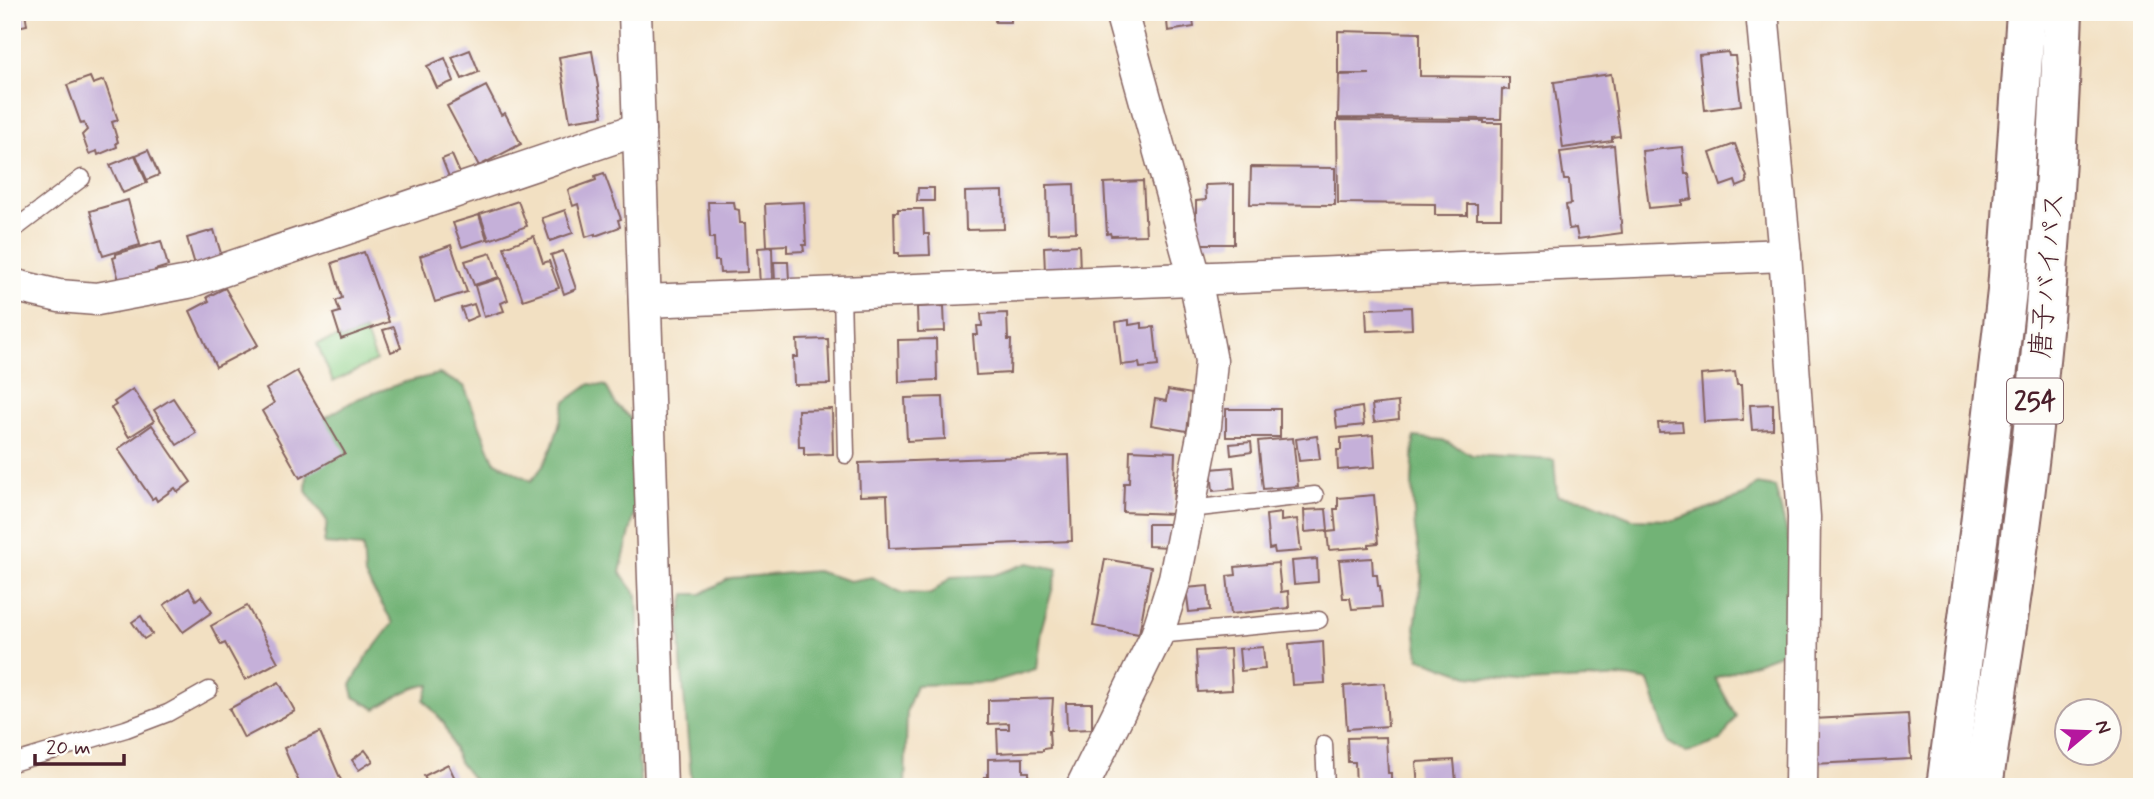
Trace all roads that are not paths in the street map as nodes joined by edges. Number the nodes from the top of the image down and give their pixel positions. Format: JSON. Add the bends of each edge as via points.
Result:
{"nodes":[{"id":1,"x":635,"y":12,"type":"edge"},
{"id":2,"x":1121,"y":12,"type":"edge"},
{"id":3,"x":1762,"y":12,"type":"edge"},
{"id":4,"x":2026,"y":12,"type":"edge"},
{"id":5,"x":2063,"y":12,"type":"edge"},
{"id":6,"x":639,"y":129,"type":"junction"},
{"id":7,"x":82,"y":178,"type":"dead end"},
{"id":8,"x":12,"y":231,"type":"edge"},
{"id":9,"x":1785,"y":255,"type":"junction"},
{"id":10,"x":1195,"y":278,"type":"junction"},
{"id":11,"x":12,"y":285,"type":"edge"},
{"id":12,"x":842,"y":293,"type":"junction"},
{"id":13,"x":645,"y":301,"type":"junction"},
{"id":14,"x":846,"y":455,"type":"dead end"},
{"id":15,"x":1315,"y":495,"type":"dead end"},
{"id":16,"x":1190,"y":509,"type":"junction"},
{"id":17,"x":1319,"y":620,"type":"dead end"},
{"id":18,"x":1157,"y":635,"type":"junction"},
{"id":19,"x":209,"y":690,"type":"dead end"},
{"id":20,"x":1324,"y":744,"type":"dead end"},
{"id":21,"x":12,"y":763,"type":"edge"},
{"id":22,"x":661,"y":787,"type":"edge"},
{"id":23,"x":1082,"y":787,"type":"edge"},
{"id":24,"x":1326,"y":787,"type":"edge"},
{"id":25,"x":1801,"y":787,"type":"edge"},
{"id":26,"x":1945,"y":787,"type":"edge"},
{"id":27,"x":1983,"y":787,"type":"edge"}],
"edges":[{"from":1,"to":6,"type":"street"},
{"from":2,"to":10,"type":"street"},
{"from":3,"to":9,"type":"street"},
{"from":4,"to":26,"type":"highway","name":"唐子バイパス","number":"254","via":[[2007,291]]},
{"from":5,"to":27,"type":"highway","name":"唐子バイパス","number":"254","via":[[2047,284],[2020,534]]},
{"from":6,"to":11,"type":"street","via":[[188,282],[97,299]]},
{"from":6,"to":13,"type":"street"},
{"from":7,"to":8,"type":"lane"},
{"from":9,"to":10,"type":"street"},
{"from":9,"to":25,"type":"street","via":[[1804,517]]},
{"from":10,"to":12,"type":"street"},
{"from":10,"to":16,"type":"street","via":[[1211,361]]},
{"from":12,"to":13,"type":"street"},
{"from":12,"to":14,"type":"lane"},
{"from":13,"to":22,"type":"street"},
{"from":15,"to":16,"type":"lane"},
{"from":16,"to":18,"type":"street"},
{"from":17,"to":18,"type":"lane"},
{"from":18,"to":23,"type":"street"},
{"from":19,"to":21,"type":"lane","via":[[126,729]]},
{"from":20,"to":24,"type":"lane"}]}
